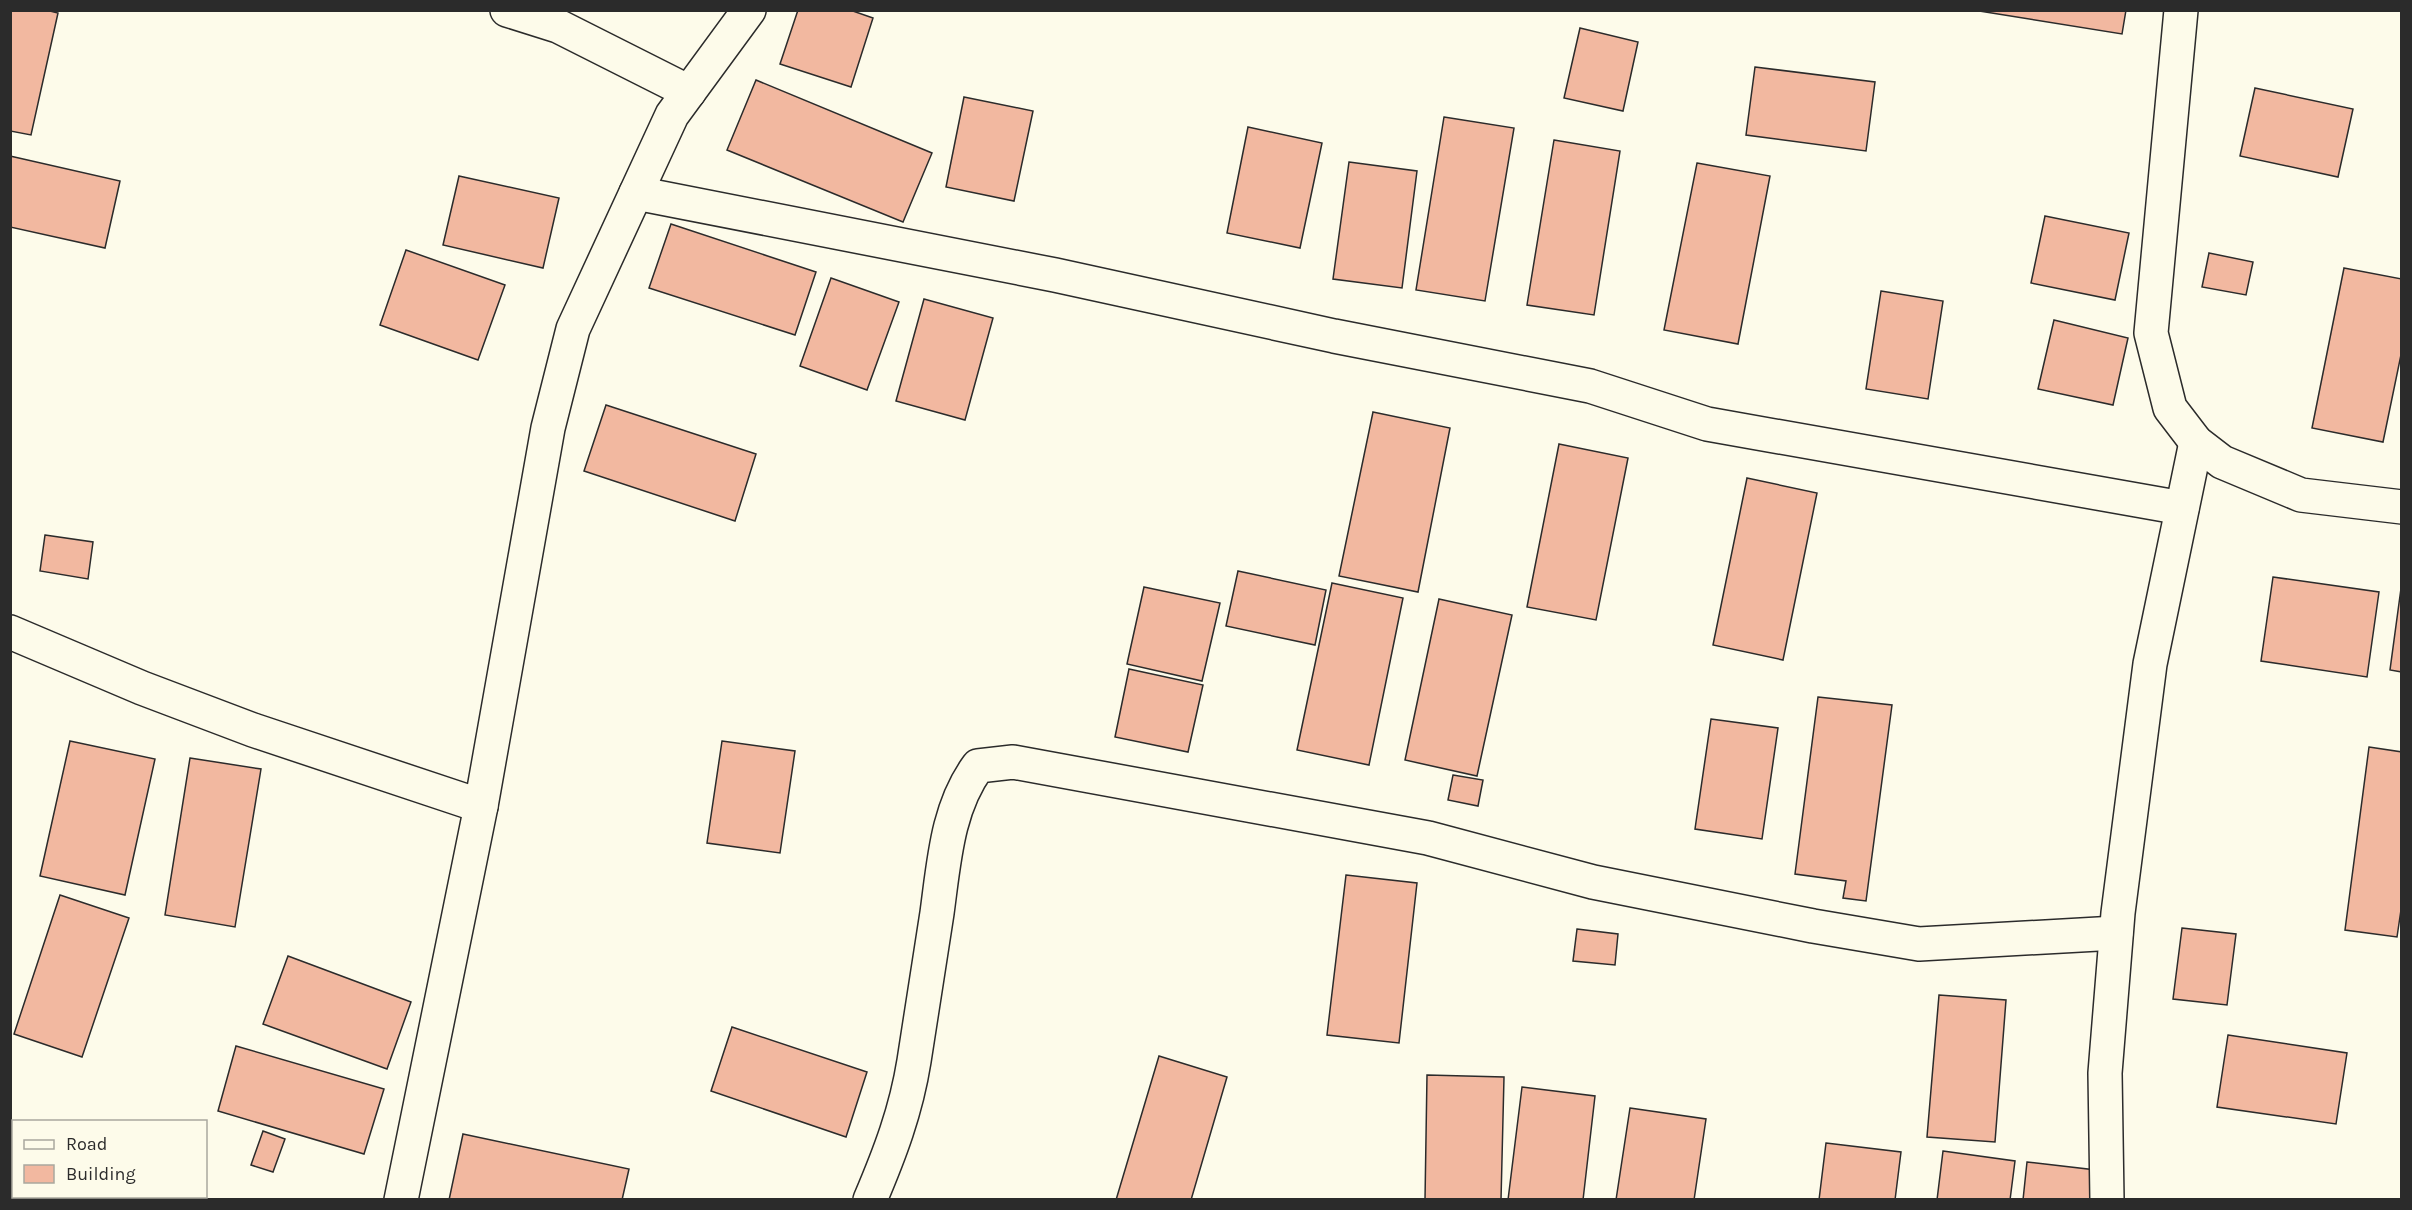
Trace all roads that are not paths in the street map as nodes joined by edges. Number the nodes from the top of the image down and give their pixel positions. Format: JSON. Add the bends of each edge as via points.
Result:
{"nodes":[{"id":1,"x":507,"y":10,"type":"edge"},
{"id":2,"x":749,"y":10,"type":"edge"},
{"id":3,"x":2181,"y":10,"type":"edge"},
{"id":4,"x":689,"y":92,"type":"junction"},
{"id":5,"x":636,"y":193,"type":"junction"},
{"id":6,"x":2196,"y":442,"type":"junction"},
{"id":7,"x":2402,"y":507,"type":"edge"},
{"id":8,"x":2182,"y":508,"type":"junction"},
{"id":9,"x":10,"y":632,"type":"edge"},
{"id":10,"x":481,"y":806,"type":"junction"},
{"id":11,"x":2116,"y":933,"type":"junction"},
{"id":12,"x":401,"y":1200,"type":"edge"},
{"id":13,"x":870,"y":1200,"type":"edge"},
{"id":14,"x":2107,"y":1200,"type":"edge"}],
"edges":[{"from":1,"to":4,"type":"street","via":[[558,26]]},
{"from":2,"to":4,"type":"street"},
{"from":3,"to":6,"type":"street","via":[[2151,333],[2170,408]]},
{"from":4,"to":5,"type":"street","via":[[672,115]]},
{"from":5,"to":8,"type":"street","via":[[1590,386],[1707,424]]},
{"from":5,"to":10,"type":"street","via":[[573,329],[548,428]]},
{"from":6,"to":7,"type":"street","via":[[2222,462],[2301,495]]},
{"from":6,"to":8,"type":"street"},
{"from":8,"to":11,"type":"street","via":[[2150,664]]},
{"from":9,"to":10,"type":"street","via":[[253,730]]},
{"from":10,"to":12,"type":"street"},
{"from":11,"to":13,"type":"street","via":[[1919,944],[1813,927],[1593,882],[1428,838],[1013,762],[978,766],[966,783],[949,830],[905,1107]]},
{"from":11,"to":14,"type":"street","via":[[2105,1073]]}]}
